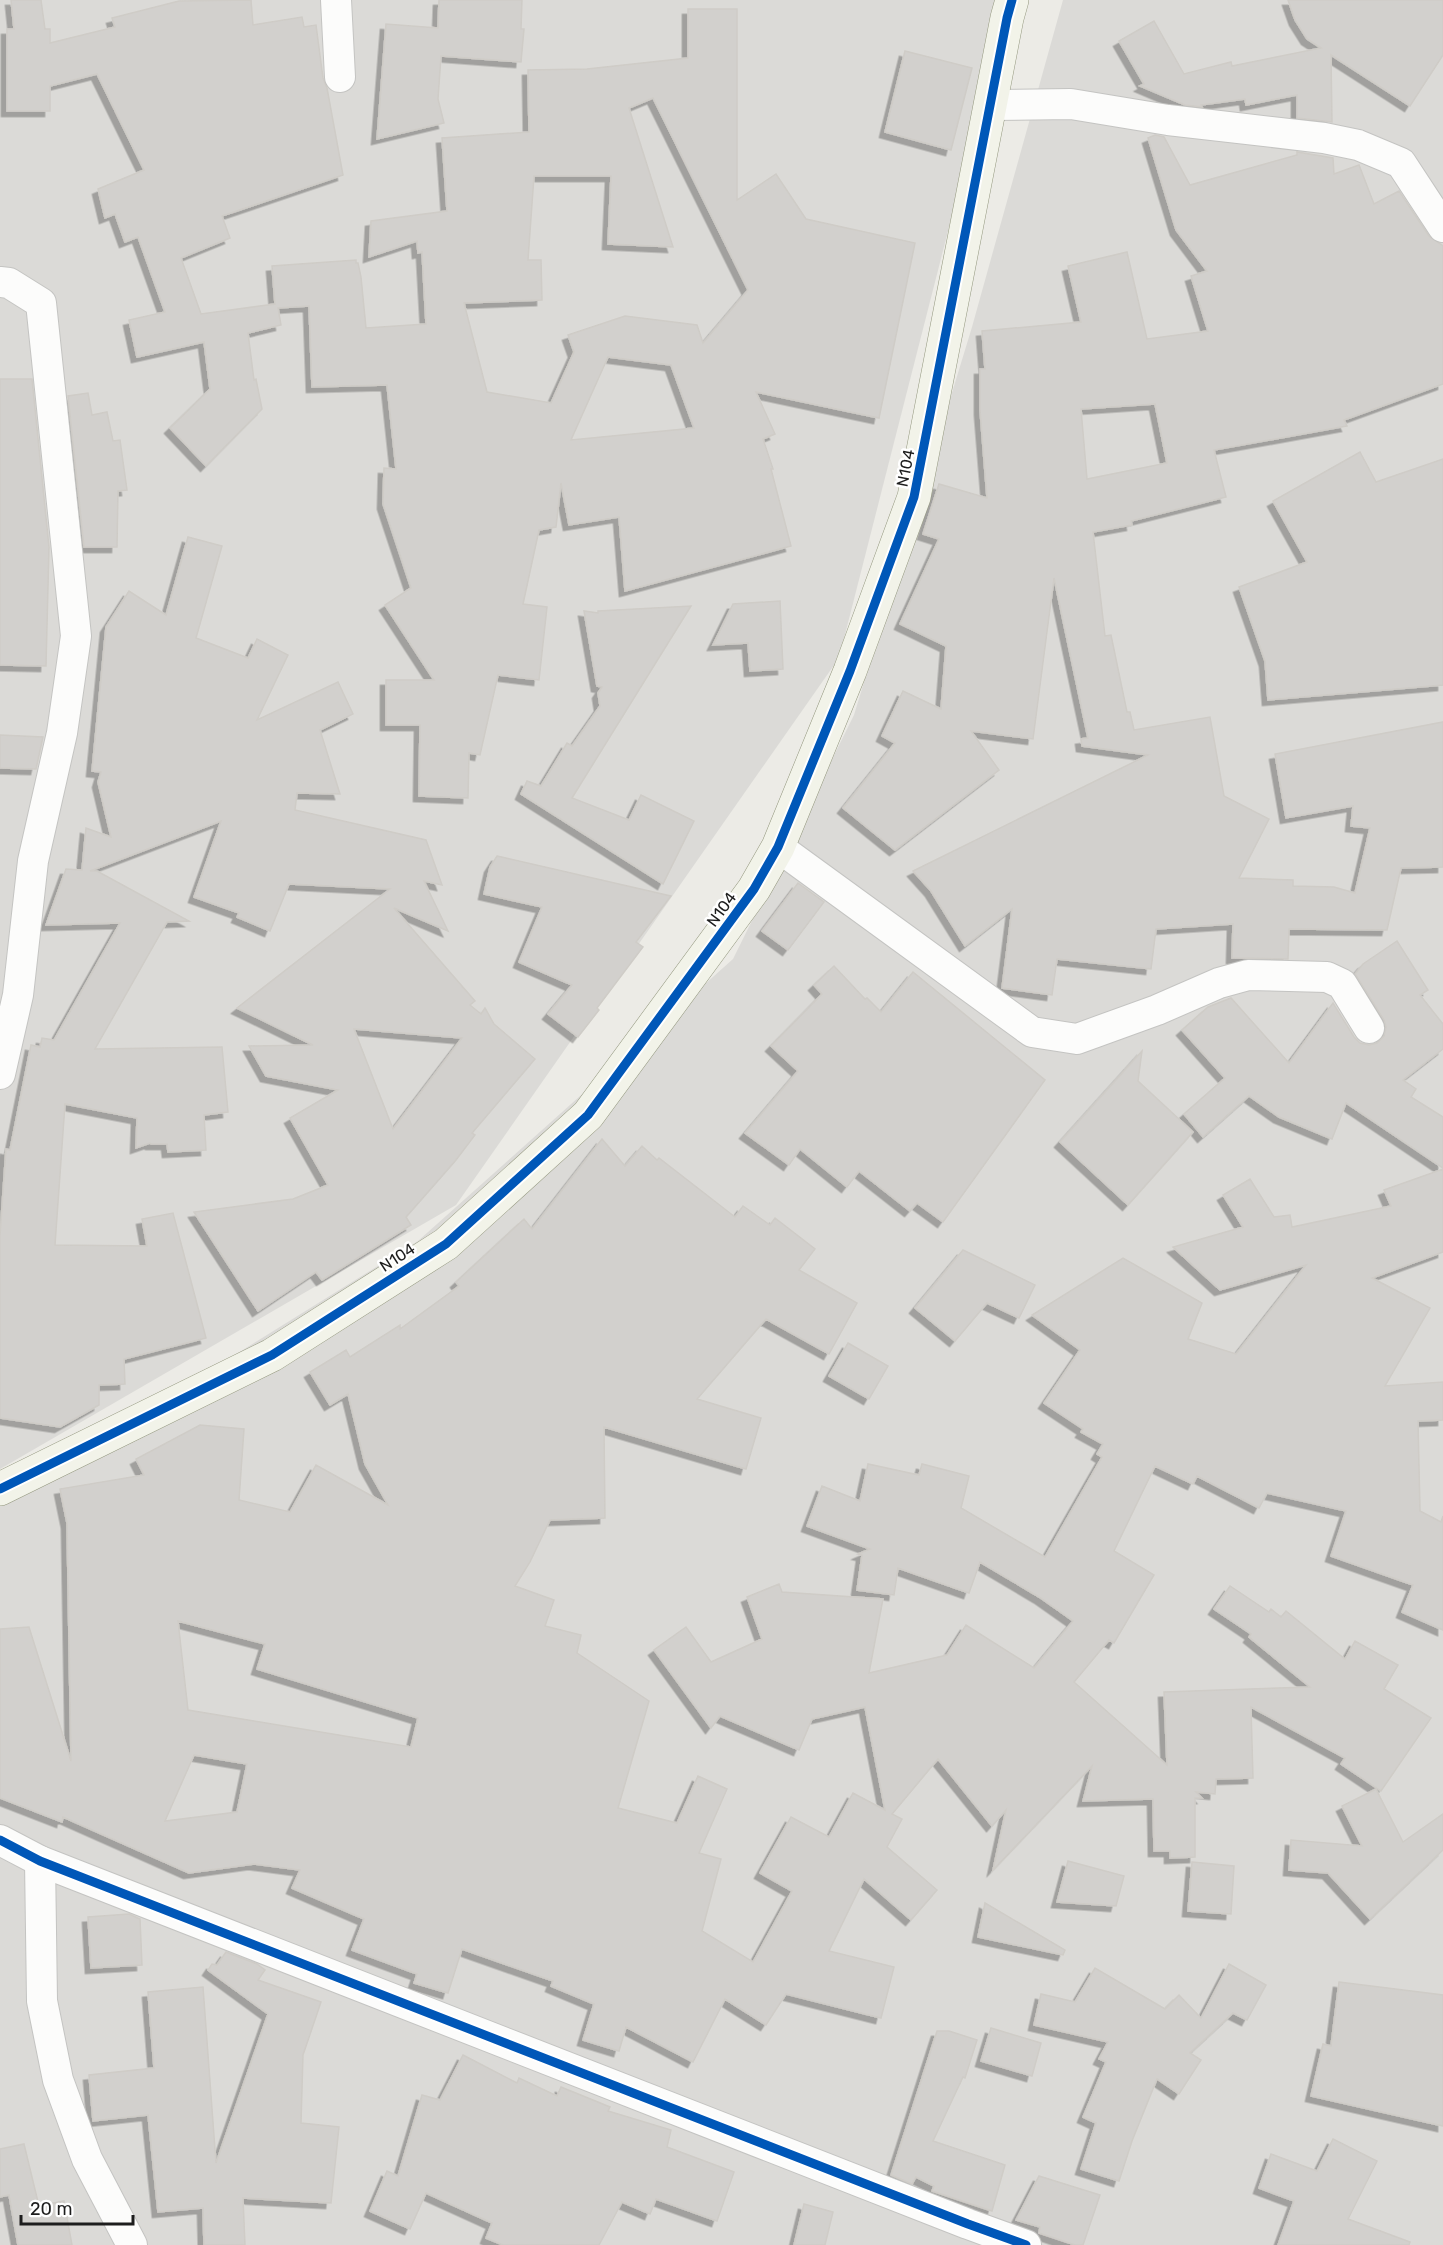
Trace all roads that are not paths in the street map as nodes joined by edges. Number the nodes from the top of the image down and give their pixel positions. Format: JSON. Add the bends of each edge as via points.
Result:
{"nodes":[{"id":1,"x":336,"y":0,"type":"edge"},
{"id":2,"x":1012,"y":6,"type":"edge"},
{"id":3,"x":340,"y":77,"type":"dead end"},
{"id":4,"x":991,"y":105,"type":"junction"},
{"id":5,"x":1443,"y":227,"type":"edge"},
{"id":6,"x":0,"y":282,"type":"edge"},
{"id":7,"x":778,"y":847,"type":"junction"},
{"id":8,"x":1369,"y":1028,"type":"dead end"},
{"id":9,"x":0,"y":1074,"type":"edge"},
{"id":10,"x":0,"y":1489,"type":"edge"},
{"id":11,"x":0,"y":1840,"type":"edge"},
{"id":12,"x":39,"y":1861,"type":"junction"},
{"id":13,"x":132,"y":2245,"type":"edge"},
{"id":14,"x":1026,"y":2245,"type":"edge"}],
"edges":[{"from":1,"to":3,"type":"street"},
{"from":2,"to":4,"type":"street","name":"N104","number":"N104"},
{"from":4,"to":5,"type":"street","via":[[1071,104],[1358,145],[1401,163]]},
{"from":4,"to":7,"type":"street","name":"N104","number":"N104","via":[[914,497],[850,671]]},
{"from":6,"to":9,"type":"street","via":[[9,282],[41,303],[76,636],[62,733],[33,861],[18,995]]},
{"from":7,"to":8,"type":"street","via":[[1032,1032],[1077,1039],[1248,975],[1327,977],[1342,984]]},
{"from":7,"to":10,"type":"street","name":"N104","number":"N104","via":[[754,889],[588,1115],[446,1244],[272,1355]]},
{"from":11,"to":12,"type":"street"},
{"from":12,"to":13,"type":"street","via":[[42,2001],[58,2080],[87,2159]]},
{"from":12,"to":14,"type":"street"}]}
